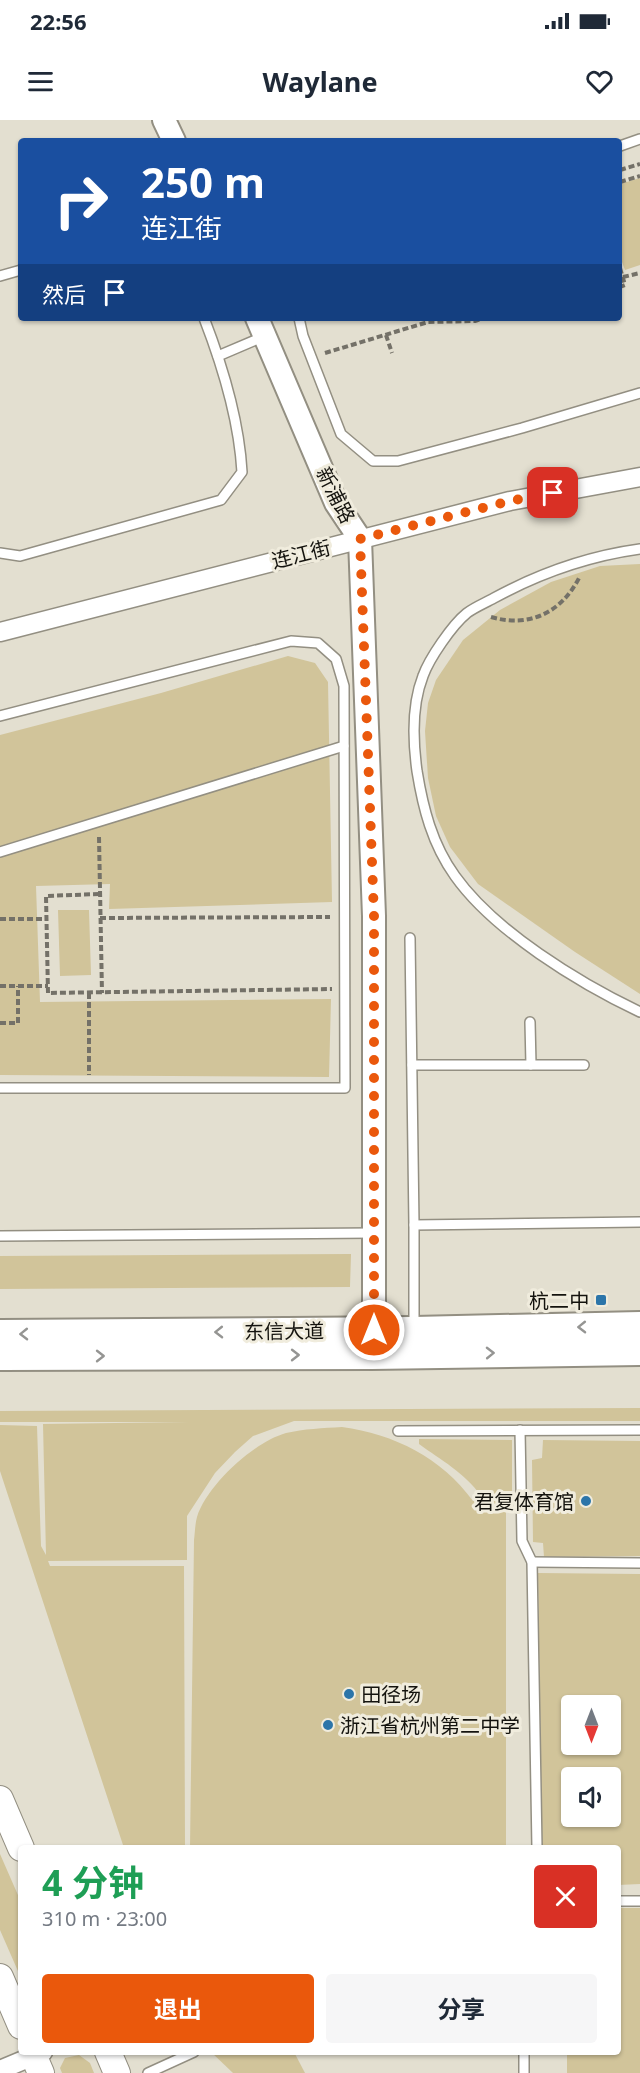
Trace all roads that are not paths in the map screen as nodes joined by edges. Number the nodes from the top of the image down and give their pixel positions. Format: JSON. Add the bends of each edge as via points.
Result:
{"nodes":[{"id":1,"x":164,"y":120,"type":"edge"},
{"id":2,"x":173,"y":138,"type":"edge"},
{"id":3,"x":640,"y":140,"type":"edge"},
{"id":4,"x":622,"y":145,"type":"edge"},
{"id":5,"x":18,"y":271,"type":"edge"},
{"id":6,"x":0,"y":276,"type":"edge"},
{"id":7,"x":205,"y":321,"type":"edge"},
{"id":8,"x":300,"y":321,"type":"edge"},
{"id":9,"x":261,"y":327,"type":"edge"},
{"id":10,"x":218,"y":356,"type":"junction"},
{"id":11,"x":640,"y":393,"type":"edge"},
{"id":12,"x":640,"y":477,"type":"edge"},
{"id":13,"x":360,"y":539,"type":"junction"},
{"id":14,"x":640,"y":549,"type":"edge"},
{"id":15,"x":0,"y":553,"type":"edge"},
{"id":16,"x":0,"y":632,"type":"edge"},
{"id":17,"x":0,"y":716,"type":"edge"},
{"id":18,"x":344,"y":746,"type":"junction"},
{"id":19,"x":0,"y":852,"type":"edge"},
{"id":20,"x":410,"y":938,"type":"dead end"},
{"id":21,"x":640,"y":1012,"type":"edge"},
{"id":22,"x":530,"y":1022,"type":"dead end"},
{"id":23,"x":412,"y":1065,"type":"junction"},
{"id":24,"x":531,"y":1065,"type":"junction"},
{"id":25,"x":584,"y":1065,"type":"dead end"},
{"id":26,"x":0,"y":1088,"type":"edge"},
{"id":27,"x":640,"y":1222,"type":"edge"},
{"id":28,"x":414,"y":1225,"type":"junction"},
{"id":29,"x":373,"y":1233,"type":"junction"},
{"id":30,"x":0,"y":1236,"type":"edge"},
{"id":31,"x":640,"y":1326,"type":"edge"},
{"id":32,"x":374,"y":1330,"type":"junction"},
{"id":33,"x":414,"y":1330,"type":"junction"},
{"id":34,"x":0,"y":1334,"type":"edge"},
{"id":35,"x":640,"y":1351,"type":"edge"},
{"id":36,"x":0,"y":1356,"type":"edge"},
{"id":37,"x":520,"y":1430,"type":"junction"},
{"id":38,"x":640,"y":1430,"type":"edge"},
{"id":39,"x":398,"y":1431,"type":"dead end"},
{"id":40,"x":532,"y":1562,"type":"junction"},
{"id":41,"x":640,"y":1563,"type":"edge"},
{"id":42,"x":0,"y":1799,"type":"edge"},
{"id":43,"x":20,"y":1845,"type":"edge"},
{"id":44,"x":537,"y":1845,"type":"edge"},
{"id":45,"x":621,"y":1901,"type":"edge"},
{"id":46,"x":640,"y":1901,"type":"edge"},
{"id":47,"x":0,"y":1977,"type":"edge"},
{"id":48,"x":18,"y":2019,"type":"edge"},
{"id":49,"x":109,"y":2055,"type":"edge"},
{"id":50,"x":187,"y":2055,"type":"edge"},
{"id":51,"x":524,"y":2055,"type":"edge"},
{"id":52,"x":38,"y":2058,"type":"edge"},
{"id":53,"x":0,"y":2070,"type":"edge"},
{"id":54,"x":117,"y":2073,"type":"edge"},
{"id":55,"x":148,"y":2073,"type":"edge"},
{"id":56,"x":524,"y":2073,"type":"edge"}],
"edges":[{"from":1,"to":2,"type":"street"},
{"from":3,"to":4,"type":"lane"},
{"from":5,"to":6,"type":"lane"},
{"from":7,"to":10,"type":"lane"},
{"from":8,"to":11,"type":"lane","via":[[341,434],[373,461],[398,461]]},
{"from":9,"to":10,"type":"lane"},
{"from":9,"to":13,"type":"street","name":"新浦路","via":[[336,502]]},
{"from":10,"to":15,"type":"lane","via":[[240,446],[242,472],[221,500],[20,556]]},
{"from":12,"to":13,"type":"street","name":"连江街","via":[[510,501]]},
{"from":13,"to":16,"type":"street","name":"连江街"},
{"from":13,"to":29,"type":"street","name":"新浦路","via":[[374,916]]},
{"from":14,"to":21,"type":"lane","via":[[579,561],[519,584],[466,614],[438,647],[422,676],[415,753],[422,806],[438,848],[483,909],[549,961]]},
{"from":17,"to":18,"type":"lane","via":[[291,640],[318,643],[336,659],[344,686]]},
{"from":18,"to":19,"type":"lane"},
{"from":18,"to":26,"type":"lane","via":[[345,1088]]},
{"from":20,"to":23,"type":"lane"},
{"from":22,"to":24,"type":"lane"},
{"from":23,"to":24,"type":"lane"},
{"from":23,"to":28,"type":"lane"},
{"from":24,"to":25,"type":"lane"},
{"from":27,"to":28,"type":"lane"},
{"from":28,"to":33,"type":"lane"},
{"from":29,"to":30,"type":"lane"},
{"from":29,"to":32,"type":"street","name":"新浦路"},
{"from":31,"to":33,"type":"main road","name":"东信大道","one_way":true},
{"from":32,"to":33,"type":"main road","name":"东信大道"},
{"from":32,"to":34,"type":"main road","name":"东信大道","one_way":true},
{"from":36,"to":35,"type":"main road","name":"东信大道","one_way":true},
{"from":37,"to":38,"type":"lane"},
{"from":37,"to":39,"type":"lane"},
{"from":37,"to":40,"type":"lane","via":[[522,1541]]},
{"from":40,"to":41,"type":"lane"},
{"from":40,"to":44,"type":"lane"},
{"from":42,"to":43,"type":"main road"},
{"from":45,"to":46,"type":"lane"},
{"from":47,"to":48,"type":"main road"},
{"from":49,"to":54,"type":"main road"},
{"from":50,"to":55,"type":"lane"},
{"from":51,"to":56,"type":"lane"},
{"from":52,"to":53,"type":"street"}]}
